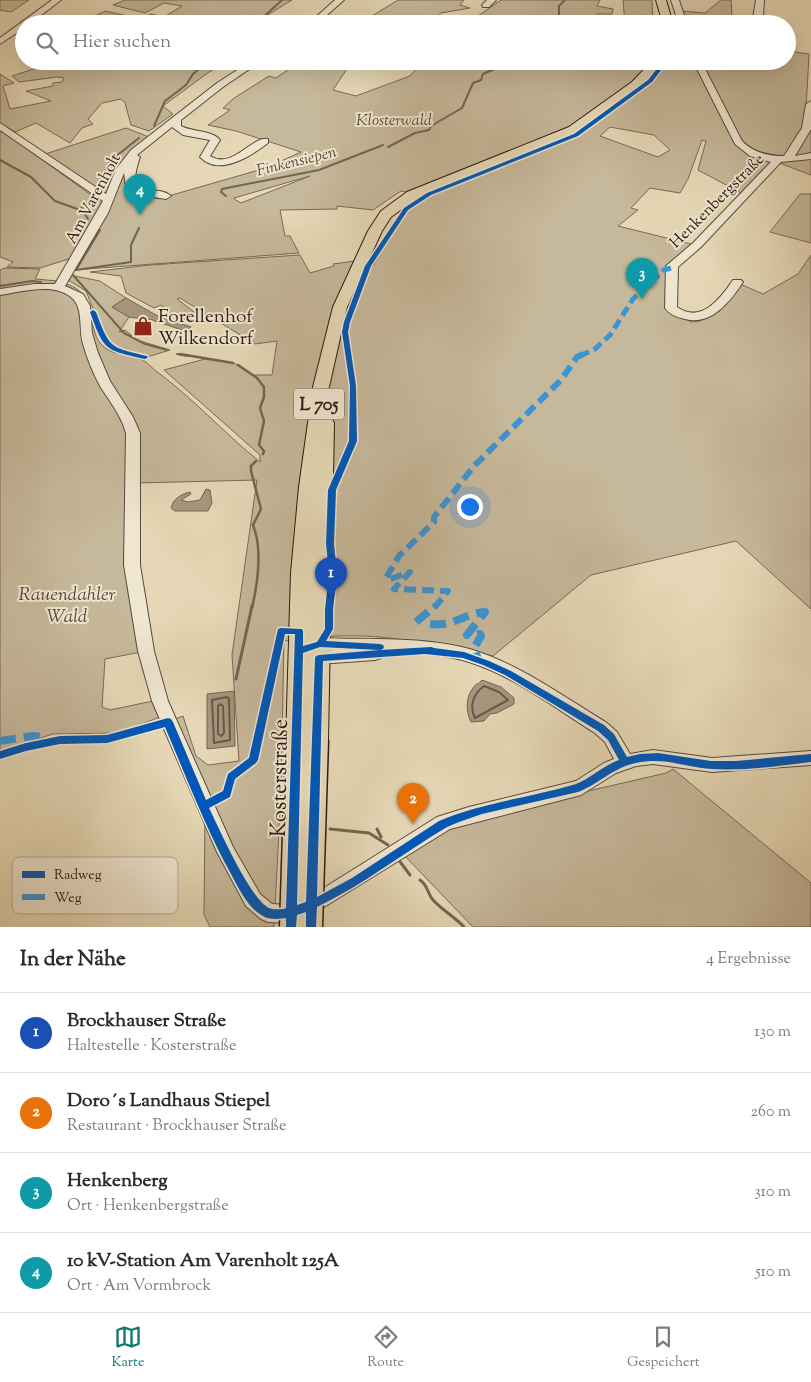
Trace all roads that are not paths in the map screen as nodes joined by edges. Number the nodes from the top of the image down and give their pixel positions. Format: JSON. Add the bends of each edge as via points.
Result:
{"nodes":[{"id":1,"x":58,"y":0,"type":"edge"},
{"id":2,"x":340,"y":0,"type":"edge"},
{"id":3,"x":661,"y":0,"type":"edge"},
{"id":4,"x":675,"y":0,"type":"edge"},
{"id":5,"x":760,"y":0,"type":"edge"},
{"id":6,"x":37,"y":15,"type":"edge"},
{"id":7,"x":322,"y":15,"type":"edge"},
{"id":8,"x":665,"y":15,"type":"edge"},
{"id":9,"x":680,"y":15,"type":"edge"},
{"id":10,"x":759,"y":15,"type":"edge"},
{"id":11,"x":15,"y":31,"type":"edge"},
{"id":12,"x":0,"y":42,"type":"edge"},
{"id":13,"x":243,"y":70,"type":"edge"},
{"id":14,"x":651,"y":70,"type":"edge"},
{"id":15,"x":702,"y":70,"type":"edge"},
{"id":16,"x":811,"y":104,"type":"edge"},
{"id":17,"x":176,"y":120,"type":"junction"},
{"id":18,"x":0,"y":126,"type":"edge"},
{"id":19,"x":266,"y":141,"type":"dead end"},
{"id":20,"x":134,"y":152,"type":"junction"},
{"id":21,"x":811,"y":156,"type":"edge"},
{"id":22,"x":783,"y":159,"type":"junction"},
{"id":23,"x":166,"y":196,"type":"dead end"},
{"id":24,"x":108,"y":200,"type":"junction"},
{"id":25,"x":737,"y":282,"type":"dead end"},
{"id":26,"x":59,"y":287,"type":"junction"},
{"id":27,"x":0,"y":292,"type":"edge"},
{"id":28,"x":329,"y":352,"type":"junction"},
{"id":29,"x":298,"y":651,"type":"junction"},
{"id":30,"x":320,"y":651,"type":"junction"},
{"id":31,"x":307,"y":741,"type":"junction"},
{"id":32,"x":811,"y":758,"type":"edge"},
{"id":33,"x":625,"y":762,"type":"junction"},
{"id":34,"x":291,"y":927,"type":"edge"},
{"id":35,"x":312,"y":927,"type":"edge"}],
"edges":[{"from":1,"to":6,"type":"street"},
{"from":2,"to":7,"type":"street"},
{"from":3,"to":8,"type":"main road"},
{"from":4,"to":9,"type":"street"},
{"from":5,"to":10,"type":"street"},
{"from":11,"to":12,"type":"street"},
{"from":13,"to":17,"type":"street","name":"Am Varenholt"},
{"from":14,"to":28,"type":"main road","name":"Kosterstraße","number":"L 705","via":[[573,130],[412,195],[395,206],[378,226],[350,281]]},
{"from":15,"to":22,"type":"street","via":[[740,146],[752,153]]},
{"from":16,"to":22,"type":"street","name":"Henkenbergstraße","via":[[807,128]]},
{"from":17,"to":19,"type":"street","via":[[176,127],[181,131],[215,140],[205,157],[214,162],[227,161]]},
{"from":17,"to":20,"type":"street","name":"Am Varenholt"},
{"from":18,"to":24,"type":"street"},
{"from":20,"to":23,"type":"street","via":[[128,181],[133,188],[143,193]]},
{"from":20,"to":24,"type":"street","name":"Am Varenholt","via":[[121,168]]},
{"from":21,"to":22,"type":"street"},
{"from":22,"to":25,"type":"street","name":"Henkenbergstraße","via":[[697,246],[672,266],[671,308],[684,315],[705,315]]},
{"from":24,"to":26,"type":"street","name":"Am Varenholt","via":[[92,234]]},
{"from":26,"to":27,"type":"street"},
{"from":26,"to":33,"type":"street","via":[[75,294],[84,305],[86,334],[101,376],[133,433],[132,565],[152,679],[226,852],[253,900],[268,913],[288,914],[308,908],[444,823],[581,787]]},
{"from":28,"to":29,"type":"main road","name":"Kosterstraße","number":"L 705","via":[[321,387],[308,487]]},
{"from":28,"to":30,"type":"main road","name":"Kosterstraße","number":"L 705"},
{"from":29,"to":30,"type":"street"},
{"from":29,"to":31,"type":"main road","name":"Kosterstraße","number":"L 705"},
{"from":30,"to":31,"type":"main road","name":"Kosterstraße","number":"L 705"},
{"from":30,"to":33,"type":"street","via":[[431,650],[472,657],[508,673],[601,728],[611,737]]},
{"from":31,"to":34,"type":"main road","name":"Kosterstraße","number":"L 705","bridge":true},
{"from":31,"to":35,"type":"main road","name":"Kosterstraße","number":"L 705","bridge":true},
{"from":32,"to":33,"type":"street","via":[[712,765],[653,757]]}]}
